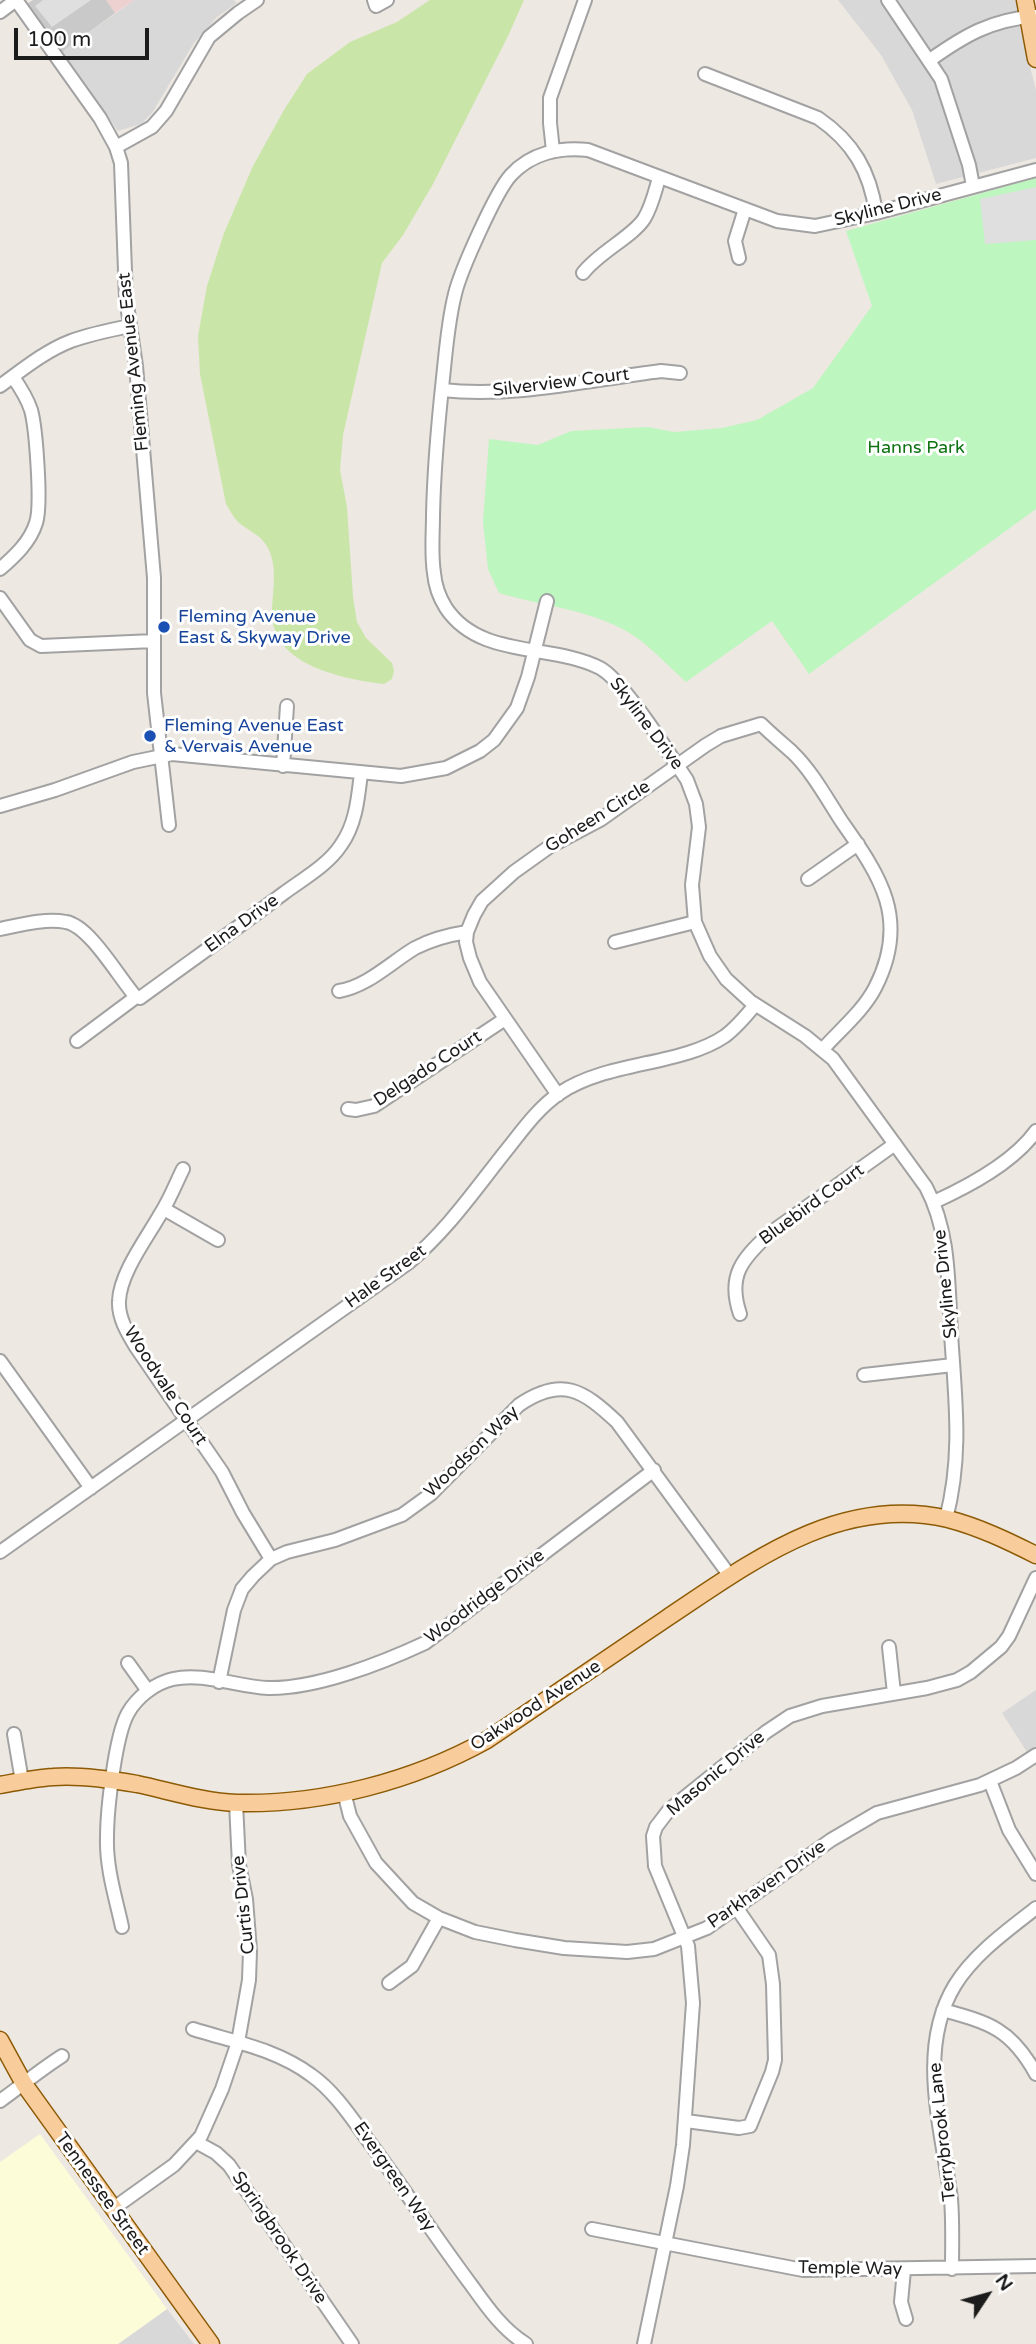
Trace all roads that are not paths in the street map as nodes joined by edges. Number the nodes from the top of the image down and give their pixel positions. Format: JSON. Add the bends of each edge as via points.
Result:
{"nodes":[{"id":1,"x":16,"y":0,"type":"edge"},
{"id":2,"x":257,"y":0,"type":"edge"},
{"id":3,"x":374,"y":0,"type":"edge"},
{"id":4,"x":387,"y":0,"type":"edge"},
{"id":5,"x":584,"y":0,"type":"edge"},
{"id":6,"x":888,"y":0,"type":"edge"},
{"id":7,"x":1025,"y":0,"type":"edge"},
{"id":8,"x":0,"y":12,"type":"edge"},
{"id":9,"x":1031,"y":16,"type":"edge"},
{"id":10,"x":1036,"y":59,"type":"edge"},
{"id":11,"x":930,"y":60,"type":"junction"},
{"id":12,"x":705,"y":74,"type":"dead end"},
{"id":13,"x":116,"y":146,"type":"junction"},
{"id":14,"x":553,"y":151,"type":"junction"},
{"id":15,"x":1036,"y":170,"type":"edge"},
{"id":16,"x":659,"y":178,"type":"junction"},
{"id":17,"x":973,"y":186,"type":"junction"},
{"id":18,"x":745,"y":209,"type":"junction"},
{"id":19,"x":876,"y":213,"type":"junction"},
{"id":20,"x":739,"y":258,"type":"dead end"},
{"id":21,"x":583,"y":272,"type":"dead end"},
{"id":22,"x":130,"y":326,"type":"junction"},
{"id":23,"x":680,"y":373,"type":"dead end"},
{"id":24,"x":13,"y":377,"type":"junction"},
{"id":25,"x":0,"y":386,"type":"edge"},
{"id":26,"x":442,"y":390,"type":"junction"},
{"id":27,"x":0,"y":569,"type":"edge"},
{"id":28,"x":0,"y":598,"type":"edge"},
{"id":29,"x":547,"y":601,"type":"dead end"},
{"id":30,"x":154,"y":641,"type":"junction"},
{"id":31,"x":534,"y":651,"type":"junction"},
{"id":32,"x":287,"y":706,"type":"dead end"},
{"id":33,"x":161,"y":755,"type":"junction"},
{"id":34,"x":677,"y":765,"type":"junction"},
{"id":35,"x":284,"y":766,"type":"junction"},
{"id":36,"x":361,"y":773,"type":"junction"},
{"id":37,"x":0,"y":806,"type":"edge"},
{"id":38,"x":169,"y":825,"type":"dead end"},
{"id":39,"x":858,"y":844,"type":"junction"},
{"id":40,"x":808,"y":879,"type":"dead end"},
{"id":41,"x":695,"y":922,"type":"junction"},
{"id":42,"x":0,"y":929,"type":"edge"},
{"id":43,"x":467,"y":932,"type":"junction"},
{"id":44,"x":615,"y":942,"type":"dead end"},
{"id":45,"x":339,"y":991,"type":"dead end"},
{"id":46,"x":136,"y":997,"type":"junction"},
{"id":47,"x":755,"y":1005,"type":"junction"},
{"id":48,"x":505,"y":1018,"type":"junction"},
{"id":49,"x":77,"y":1041,"type":"dead end"},
{"id":50,"x":823,"y":1049,"type":"junction"},
{"id":51,"x":558,"y":1095,"type":"junction"},
{"id":52,"x":348,"y":1109,"type":"dead end"},
{"id":53,"x":1036,"y":1131,"type":"edge"},
{"id":54,"x":895,"y":1144,"type":"junction"},
{"id":55,"x":183,"y":1169,"type":"dead end"},
{"id":56,"x":934,"y":1202,"type":"junction"},
{"id":57,"x":164,"y":1209,"type":"junction"},
{"id":58,"x":218,"y":1240,"type":"dead end"},
{"id":59,"x":740,"y":1314,"type":"dead end"},
{"id":60,"x":0,"y":1361,"type":"edge"},
{"id":61,"x":953,"y":1365,"type":"junction"},
{"id":62,"x":864,"y":1375,"type":"dead end"},
{"id":63,"x":186,"y":1420,"type":"junction"},
{"id":64,"x":654,"y":1470,"type":"junction"},
{"id":65,"x":91,"y":1488,"type":"junction"},
{"id":66,"x":946,"y":1519,"type":"junction"},
{"id":67,"x":2,"y":1547,"type":"edge"},
{"id":68,"x":1036,"y":1555,"type":"edge"},
{"id":69,"x":271,"y":1559,"type":"junction"},
{"id":70,"x":730,"y":1576,"type":"junction"},
{"id":71,"x":1036,"y":1578,"type":"edge"},
{"id":72,"x":889,"y":1647,"type":"dead end"},
{"id":73,"x":128,"y":1663,"type":"dead end"},
{"id":74,"x":219,"y":1682,"type":"junction"},
{"id":75,"x":148,"y":1691,"type":"junction"},
{"id":76,"x":894,"y":1693,"type":"junction"},
{"id":77,"x":14,"y":1734,"type":"dead end"},
{"id":78,"x":1036,"y":1755,"type":"edge"},
{"id":79,"x":990,"y":1781,"type":"junction"},
{"id":80,"x":22,"y":1782,"type":"junction"},
{"id":81,"x":111,"y":1782,"type":"junction"},
{"id":82,"x":0,"y":1785,"type":"edge"},
{"id":83,"x":344,"y":1793,"type":"junction"},
{"id":84,"x":236,"y":1803,"type":"junction"},
{"id":85,"x":1036,"y":1874,"type":"edge"},
{"id":86,"x":736,"y":1907,"type":"junction"},
{"id":87,"x":1036,"y":1908,"type":"edge"},
{"id":88,"x":439,"y":1918,"type":"junction"},
{"id":89,"x":122,"y":1927,"type":"dead end"},
{"id":90,"x":685,"y":1938,"type":"junction"},
{"id":91,"x":388,"y":1983,"type":"dead end"},
{"id":92,"x":943,"y":2010,"type":"junction"},
{"id":93,"x":193,"y":2029,"type":"dead end"},
{"id":94,"x":0,"y":2040,"type":"edge"},
{"id":95,"x":238,"y":2042,"type":"junction"},
{"id":96,"x":62,"y":2056,"type":"dead end"},
{"id":97,"x":1036,"y":2074,"type":"edge"},
{"id":98,"x":24,"y":2084,"type":"junction"},
{"id":99,"x":0,"y":2101,"type":"edge"},
{"id":100,"x":686,"y":2121,"type":"junction"},
{"id":101,"x":197,"y":2142,"type":"junction"},
{"id":102,"x":114,"y":2208,"type":"junction"},
{"id":103,"x":592,"y":2229,"type":"dead end"},
{"id":104,"x":665,"y":2245,"type":"junction"},
{"id":105,"x":1036,"y":2266,"type":"edge"},
{"id":106,"x":952,"y":2269,"type":"junction"},
{"id":107,"x":904,"y":2270,"type":"junction"},
{"id":108,"x":906,"y":2319,"type":"dead end"},
{"id":109,"x":206,"y":2342,"type":"edge"},
{"id":110,"x":352,"y":2344,"type":"edge"},
{"id":111,"x":526,"y":2344,"type":"edge"},
{"id":112,"x":644,"y":2344,"type":"edge"}],
"edges":[{"from":1,"to":8,"type":"street"},
{"from":1,"to":13,"type":"street","name":"Fleming Avenue East"},
{"from":2,"to":13,"type":"street","via":[[209,37],[157,122]]},
{"from":3,"to":4,"type":"street","via":[[376,6]]},
{"from":5,"to":14,"type":"street","via":[[550,98]]},
{"from":6,"to":11,"type":"street"},
{"from":7,"to":9,"type":"main road"},
{"from":9,"to":10,"type":"main road"},
{"from":9,"to":11,"type":"street","via":[[980,28]]},
{"from":11,"to":17,"type":"street","via":[[951,106]]},
{"from":12,"to":19,"type":"street","via":[[829,126],[853,148]]},
{"from":13,"to":22,"type":"street","name":"Fleming Avenue East","via":[[123,177]]},
{"from":14,"to":16,"type":"street","name":"Skyline Drive","via":[[588,150]]},
{"from":14,"to":26,"type":"street","name":"Skyline Drive","via":[[527,162],[501,189],[455,292]]},
{"from":15,"to":17,"type":"street","name":"Skyline Drive"},
{"from":16,"to":18,"type":"street","name":"Skyline Drive"},
{"from":16,"to":21,"type":"street","via":[[643,220]]},
{"from":17,"to":19,"type":"street","name":"Skyline Drive"},
{"from":18,"to":19,"type":"street","name":"Skyline Drive","via":[[777,221],[815,226]]},
{"from":18,"to":20,"type":"street","via":[[735,241]]},
{"from":22,"to":24,"type":"street","via":[[68,342]]},
{"from":22,"to":30,"type":"street","name":"Fleming Avenue East","via":[[154,578]]},
{"from":23,"to":26,"type":"street","name":"Silverview Court","via":[[661,371],[485,393]]},
{"from":24,"to":25,"type":"street"},
{"from":24,"to":27,"type":"street","via":[[31,411],[39,511],[29,538]]},
{"from":26,"to":31,"type":"street","name":"Skyline Drive","via":[[434,459],[432,554],[439,595],[473,633]]},
{"from":28,"to":30,"type":"street","via":[[30,640],[41,646]]},
{"from":29,"to":31,"type":"street"},
{"from":30,"to":33,"type":"street","name":"Fleming Avenue East"},
{"from":31,"to":34,"type":"street","name":"Skyline Drive","via":[[601,668]]},
{"from":31,"to":36,"type":"street","via":[[517,708],[480,751],[422,774]]},
{"from":32,"to":35,"type":"street"},
{"from":33,"to":35,"type":"street"},
{"from":33,"to":37,"type":"street"},
{"from":33,"to":38,"type":"street","name":"Fleming Avenue East"},
{"from":34,"to":39,"type":"street","name":"Goheen Circle","via":[[721,736],[761,724],[793,753]]},
{"from":34,"to":41,"type":"street","name":"Skyline Drive","via":[[698,814],[691,885]]},
{"from":34,"to":43,"type":"street","name":"Goheen Circle","via":[[495,886]]},
{"from":35,"to":36,"type":"street"},
{"from":36,"to":46,"type":"street","name":"Elna Drive","via":[[356,812],[331,857]]},
{"from":39,"to":40,"type":"street"},
{"from":39,"to":50,"type":"street","name":"Goheen Circle","via":[[883,886],[889,947],[875,989]]},
{"from":41,"to":44,"type":"street"},
{"from":41,"to":47,"type":"street","name":"Skyline Drive","via":[[718,968]]},
{"from":42,"to":46,"type":"street","via":[[68,922],[83,930]]},
{"from":43,"to":45,"type":"street","via":[[440,936],[353,989]]},
{"from":43,"to":48,"type":"street","via":[[470,958],[480,982]]},
{"from":46,"to":49,"type":"street","name":"Elna Drive"},
{"from":47,"to":50,"type":"street","name":"Skyline Drive"},
{"from":47,"to":51,"type":"street","name":"Hale Street","via":[[715,1041],[614,1071]]},
{"from":48,"to":51,"type":"street"},
{"from":48,"to":52,"type":"street","name":"Delgado Court","via":[[374,1106]]},
{"from":50,"to":54,"type":"street","name":"Skyline Drive"},
{"from":51,"to":63,"type":"street","name":"Hale Street","via":[[530,1120],[432,1244]]},
{"from":53,"to":56,"type":"street","via":[[970,1186]]},
{"from":54,"to":56,"type":"street","name":"Skyline Drive"},
{"from":54,"to":59,"type":"street","name":"Bluebird Court","via":[[754,1247],[734,1282]]},
{"from":55,"to":57,"type":"street","name":"Woodvale Court"},
{"from":56,"to":61,"type":"street","name":"Skyline Drive","via":[[946,1248]]},
{"from":57,"to":58,"type":"street"},
{"from":57,"to":63,"type":"street","name":"Woodvale Court","via":[[124,1278],[119,1310],[136,1347]]},
{"from":60,"to":65,"type":"street"},
{"from":61,"to":62,"type":"street"},
{"from":61,"to":66,"type":"street","name":"Skyline Drive","via":[[957,1455]]},
{"from":63,"to":65,"type":"street","name":"Hale Street"},
{"from":63,"to":69,"type":"street","name":"Woodvale Court","via":[[222,1472]]},
{"from":64,"to":69,"type":"street","name":"Woodson Way","via":[[599,1405],[563,1389],[549,1390],[519,1405],[431,1494],[401,1515]]},
{"from":64,"to":70,"type":"street","name":"Woodson Way"},
{"from":64,"to":74,"type":"street","name":"Woodridge Drive","via":[[416,1647],[304,1684],[267,1688]]},
{"from":65,"to":67,"type":"street","name":"Hale Street"},
{"from":66,"to":68,"type":"main road","name":"Oakwood Avenue"},
{"from":66,"to":70,"type":"main road","name":"Oakwood Avenue","via":[[911,1515],[848,1520],[788,1542]]},
{"from":69,"to":74,"type":"street","name":"Woodson Way","via":[[243,1589],[234,1610]]},
{"from":70,"to":83,"type":"main road","name":"Oakwood Avenue","via":[[487,1740],[396,1779]]},
{"from":71,"to":76,"type":"street","name":"Masonic Drive","via":[[1009,1636],[991,1657],[957,1680]]},
{"from":72,"to":76,"type":"street"},
{"from":73,"to":75,"type":"street"},
{"from":74,"to":75,"type":"street","name":"Woodridge Drive","via":[[177,1678]]},
{"from":75,"to":81,"type":"street","name":"Woodridge Drive","via":[[127,1716]]},
{"from":76,"to":90,"type":"street","name":"Masonic Drive","via":[[790,1716],[669,1811],[653,1836],[654,1859]]},
{"from":77,"to":80,"type":"street"},
{"from":78,"to":79,"type":"street","name":"Parkhaven Drive"},
{"from":79,"to":85,"type":"street","via":[[1009,1830]]},
{"from":79,"to":86,"type":"street","name":"Parkhaven Drive","via":[[877,1814],[831,1840]]},
{"from":80,"to":81,"type":"main road","name":"Oakwood Avenue","via":[[54,1777]]},
{"from":80,"to":82,"type":"main road","name":"Oakwood Avenue"},
{"from":81,"to":84,"type":"main road","name":"Oakwood Avenue"},
{"from":81,"to":89,"type":"street","name":"Woodridge Drive","via":[[107,1839]]},
{"from":83,"to":84,"type":"main road","name":"Oakwood Avenue"},
{"from":83,"to":88,"type":"street","name":"Parkhaven Drive","via":[[350,1816],[376,1863],[413,1903]]},
{"from":84,"to":95,"type":"street","name":"Curtis Drive","via":[[250,1951]]},
{"from":86,"to":90,"type":"street","name":"Parkhaven Drive"},
{"from":86,"to":100,"type":"street","via":[[769,1955],[776,2047],[772,2072],[750,2126]]},
{"from":87,"to":92,"type":"street","name":"Terrybrook Lane","via":[[968,1968]]},
{"from":88,"to":90,"type":"street","name":"Parkhaven Drive","via":[[475,1932],[594,1951],[654,1949]]},
{"from":88,"to":91,"type":"street","via":[[412,1966]]},
{"from":90,"to":100,"type":"street","name":"Masonic Drive","via":[[694,2004]]},
{"from":92,"to":97,"type":"street","via":[[993,2026],[1018,2045]]},
{"from":92,"to":106,"type":"street","name":"Terrybrook Lane","via":[[934,2082],[951,2203]]},
{"from":93,"to":95,"type":"street","name":"Evergreen Way"},
{"from":94,"to":98,"type":"main road","name":"Tennessee Street"},
{"from":95,"to":101,"type":"street","name":"Curtis Drive"},
{"from":95,"to":111,"type":"street","name":"Evergreen Way","via":[[286,2059],[323,2085],[385,2162],[490,2310]]},
{"from":96,"to":98,"type":"street"},
{"from":98,"to":99,"type":"street"},
{"from":98,"to":102,"type":"main road","name":"Tennessee Street"},
{"from":100,"to":104,"type":"street","name":"Masonic Drive"},
{"from":101,"to":102,"type":"street","name":"Curtis Drive","via":[[174,2165]]},
{"from":101,"to":110,"type":"street","name":"Springbrook Drive","via":[[229,2165]]},
{"from":102,"to":109,"type":"main road","name":"Tennessee Street"},
{"from":103,"to":104,"type":"street","name":"Temple Way"},
{"from":104,"to":107,"type":"street","name":"Temple Way","via":[[803,2270]]},
{"from":104,"to":112,"type":"street","name":"Masonic Drive"},
{"from":105,"to":106,"type":"street","name":"Temple Way"},
{"from":106,"to":107,"type":"street","name":"Temple Way"},
{"from":107,"to":108,"type":"street","via":[[901,2301]]}]}
